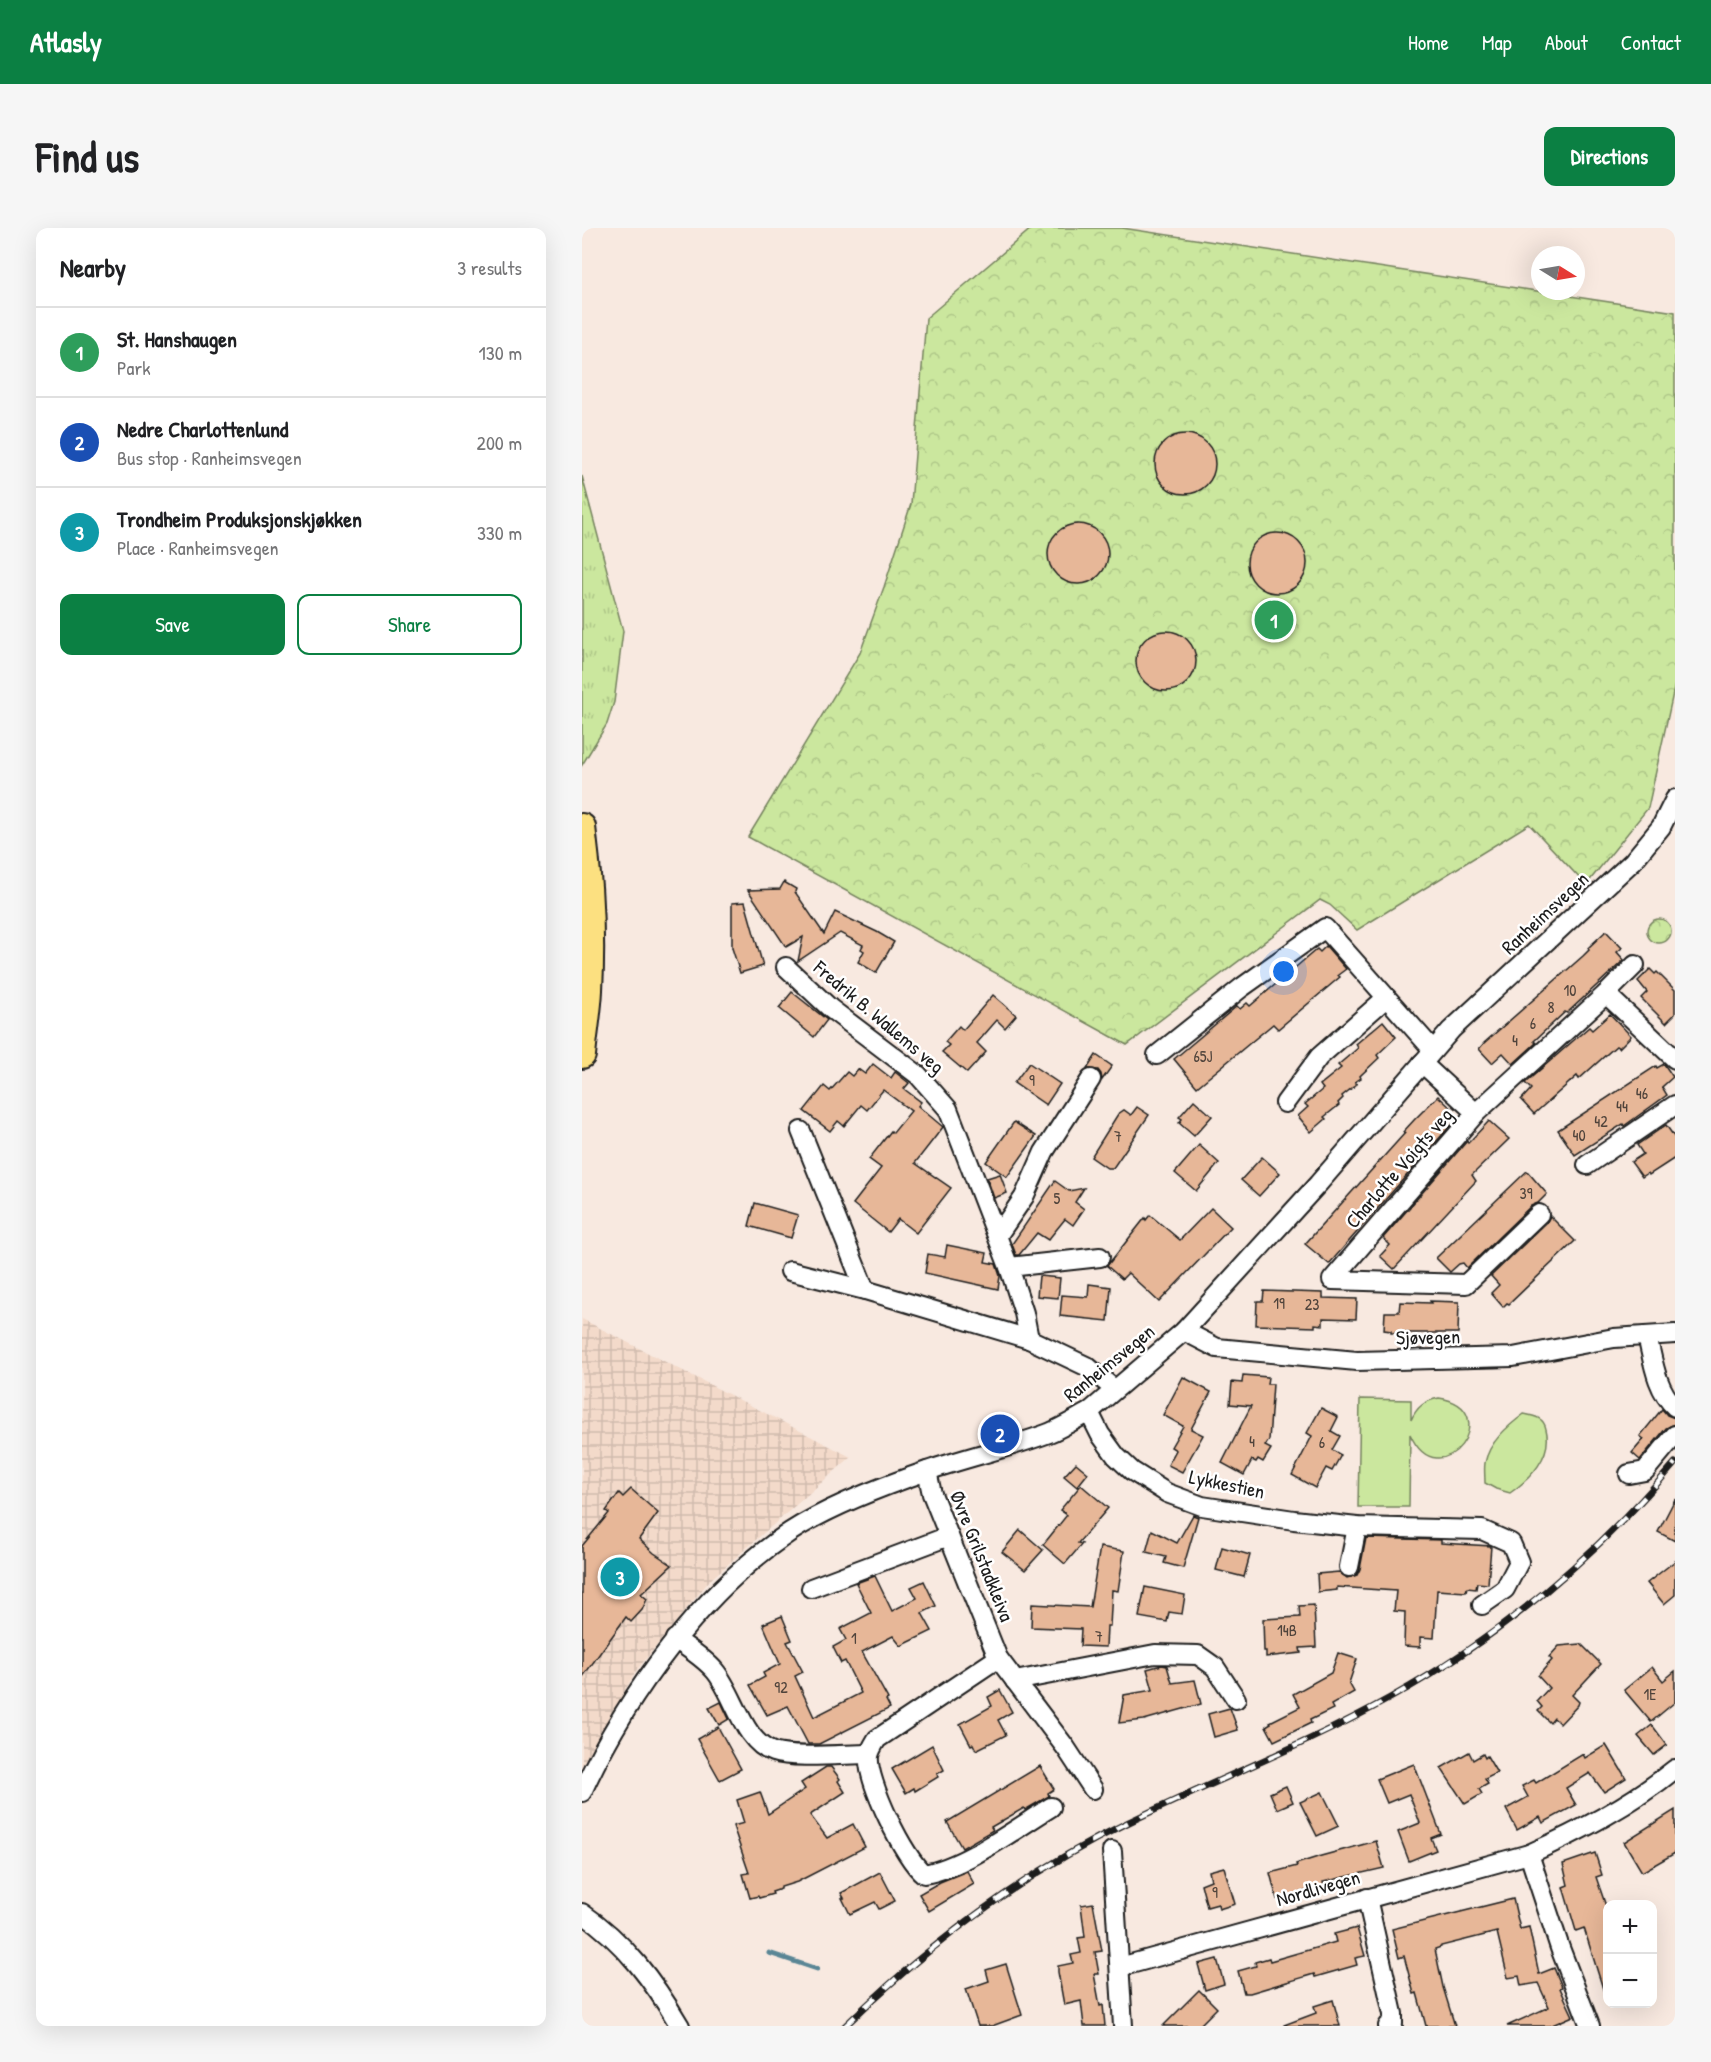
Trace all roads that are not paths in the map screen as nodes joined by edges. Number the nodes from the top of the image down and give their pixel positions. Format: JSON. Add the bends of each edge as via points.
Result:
{"nodes":[{"id":1,"x":1675,"y":799,"type":"edge"},
{"id":2,"x":582,"y":827,"type":"edge"},
{"id":3,"x":1635,"y":965,"type":"dead end"},
{"id":4,"x":786,"y":967,"type":"dead end"},
{"id":5,"x":1606,"y":994,"type":"junction"},
{"id":6,"x":1386,"y":998,"type":"junction"},
{"id":7,"x":582,"y":1055,"type":"edge"},
{"id":8,"x":1157,"y":1055,"type":"dead end"},
{"id":9,"x":1427,"y":1056,"type":"junction"},
{"id":10,"x":1675,"y":1059,"type":"edge"},
{"id":11,"x":1091,"y":1079,"type":"dead end"},
{"id":12,"x":1285,"y":1102,"type":"dead end"},
{"id":13,"x":1675,"y":1105,"type":"edge"},
{"id":14,"x":1476,"y":1113,"type":"junction"},
{"id":15,"x":801,"y":1131,"type":"dead end"},
{"id":16,"x":1587,"y":1165,"type":"dead end"},
{"id":17,"x":1539,"y":1214,"type":"dead end"},
{"id":18,"x":998,"y":1235,"type":"junction"},
{"id":19,"x":1100,"y":1257,"type":"dead end"},
{"id":20,"x":1009,"y":1267,"type":"junction"},
{"id":21,"x":790,"y":1271,"type":"dead end"},
{"id":22,"x":865,"y":1290,"type":"junction"},
{"id":23,"x":1184,"y":1331,"type":"junction"},
{"id":24,"x":1675,"y":1334,"type":"edge"},
{"id":25,"x":1647,"y":1336,"type":"junction"},
{"id":26,"x":1029,"y":1340,"type":"junction"},
{"id":27,"x":1114,"y":1389,"type":"junction"},
{"id":28,"x":1675,"y":1407,"type":"edge"},
{"id":29,"x":1089,"y":1412,"type":"junction"},
{"id":30,"x":1675,"y":1435,"type":"edge"},
{"id":31,"x":927,"y":1471,"type":"junction"},
{"id":32,"x":1629,"y":1474,"type":"dead end"},
{"id":33,"x":1357,"y":1527,"type":"junction"},
{"id":34,"x":949,"y":1536,"type":"junction"},
{"id":35,"x":1349,"y":1567,"type":"dead end"},
{"id":36,"x":811,"y":1588,"type":"dead end"},
{"id":37,"x":1482,"y":1605,"type":"dead end"},
{"id":38,"x":675,"y":1639,"type":"junction"},
{"id":39,"x":998,"y":1658,"type":"junction"},
{"id":40,"x":1015,"y":1681,"type":"junction"},
{"id":41,"x":1236,"y":1699,"type":"dead end"},
{"id":42,"x":869,"y":1754,"type":"junction"},
{"id":43,"x":587,"y":1765,"type":"edge"},
{"id":44,"x":1671,"y":1778,"type":"edge"},
{"id":45,"x":1093,"y":1789,"type":"dead end"},
{"id":46,"x":582,"y":1792,"type":"edge"},
{"id":47,"x":1051,"y":1807,"type":"dead end"},
{"id":48,"x":1112,"y":1851,"type":"dead end"},
{"id":49,"x":1529,"y":1854,"type":"junction"},
{"id":50,"x":1367,"y":1898,"type":"junction"},
{"id":51,"x":582,"y":1913,"type":"edge"},
{"id":52,"x":1120,"y":1967,"type":"junction"},
{"id":53,"x":680,"y":2026,"type":"edge"},
{"id":54,"x":1124,"y":2026,"type":"edge"},
{"id":55,"x":1388,"y":2026,"type":"edge"},
{"id":56,"x":1590,"y":2026,"type":"edge"}],
"edges":[{"from":1,"to":9,"type":"street","name":"Ranheimsvegen","via":[[1661,827],[1633,861]]},
{"from":2,"to":7,"type":"highway","via":[[590,932]]},
{"from":3,"to":5,"type":"street","name":"Charlotte Voigts veg"},
{"from":4,"to":18,"type":"street","name":"Fredrik B. Wallems veg","via":[[831,1009],[918,1075],[948,1109]]},
{"from":5,"to":10,"type":"street"},
{"from":5,"to":14,"type":"street","name":"Charlotte Voigts veg"},
{"from":6,"to":8,"type":"street","via":[[1325,928]]},
{"from":6,"to":9,"type":"street"},
{"from":6,"to":12,"type":"street","via":[[1319,1057]]},
{"from":9,"to":14,"type":"street"},
{"from":9,"to":23,"type":"street","name":"Ranheimsvegen","via":[[1318,1184]]},
{"from":11,"to":18,"type":"street"},
{"from":13,"to":16,"type":"street"},
{"from":14,"to":17,"type":"street","name":"Charlotte Voigts veg","via":[[1332,1280],[1466,1284]]},
{"from":15,"to":22,"type":"street"},
{"from":18,"to":20,"type":"street","name":"Fredrik B. Wallems veg"},
{"from":19,"to":20,"type":"street"},
{"from":20,"to":26,"type":"street","name":"Fredrik B. Wallems veg"},
{"from":21,"to":22,"type":"street"},
{"from":22,"to":26,"type":"street"},
{"from":23,"to":25,"type":"street","name":"Sjøvegen","via":[[1217,1348],[1358,1361],[1513,1357],[1614,1338]]},
{"from":23,"to":27,"type":"street","name":"Ranheimsvegen"},
{"from":24,"to":25,"type":"street","name":"Sjøvegen"},
{"from":25,"to":28,"type":"street","via":[[1658,1380]]},
{"from":26,"to":27,"type":"street","via":[[1088,1367]]},
{"from":27,"to":29,"type":"street","name":"Ranheimsvegen"},
{"from":29,"to":31,"type":"street","name":"Ranheimsvegen","via":[[1050,1432]]},
{"from":29,"to":33,"type":"street","name":"Lykkestien","via":[[1116,1456],[1167,1493],[1202,1506]]},
{"from":30,"to":32,"type":"street","via":[[1645,1471]]},
{"from":31,"to":34,"type":"street","name":"Øvre Grilstadkleiva"},
{"from":31,"to":38,"type":"street","name":"Ranheimsvegen","via":[[833,1508],[790,1532],[734,1576]]},
{"from":33,"to":35,"type":"street"},
{"from":33,"to":37,"type":"street","name":"Lykkestien","via":[[1482,1530],[1510,1544],[1519,1562],[1505,1589]]},
{"from":34,"to":36,"type":"street"},
{"from":34,"to":39,"type":"street","name":"Øvre Grilstadkleiva"},
{"from":38,"to":42,"type":"street","via":[[716,1672],[754,1740],[771,1752]]},
{"from":38,"to":43,"type":"street","name":"Ranheimsvegen"},
{"from":39,"to":40,"type":"street","name":"Øvre Grilstadkleiva"},
{"from":39,"to":42,"type":"street","via":[[877,1739]]},
{"from":40,"to":41,"type":"street","via":[[1155,1654],[1198,1654],[1215,1667]]},
{"from":40,"to":45,"type":"street","name":"Øvre Grilstadkleiva"},
{"from":42,"to":47,"type":"street","via":[[890,1823],[917,1869],[924,1874],[940,1871],[979,1851]]},
{"from":43,"to":46,"type":"street","name":"Ranheimsvegen"},
{"from":44,"to":49,"type":"street","name":"Nordlivegen"},
{"from":48,"to":52,"type":"street"},
{"from":49,"to":50,"type":"street","name":"Nordlivegen"},
{"from":49,"to":56,"type":"street"},
{"from":50,"to":52,"type":"street","name":"Nordlivegen"},
{"from":50,"to":55,"type":"street","via":[[1392,2014],[1393,2024]]},
{"from":51,"to":53,"type":"street","via":[[632,1956]]},
{"from":52,"to":54,"type":"street"}]}
